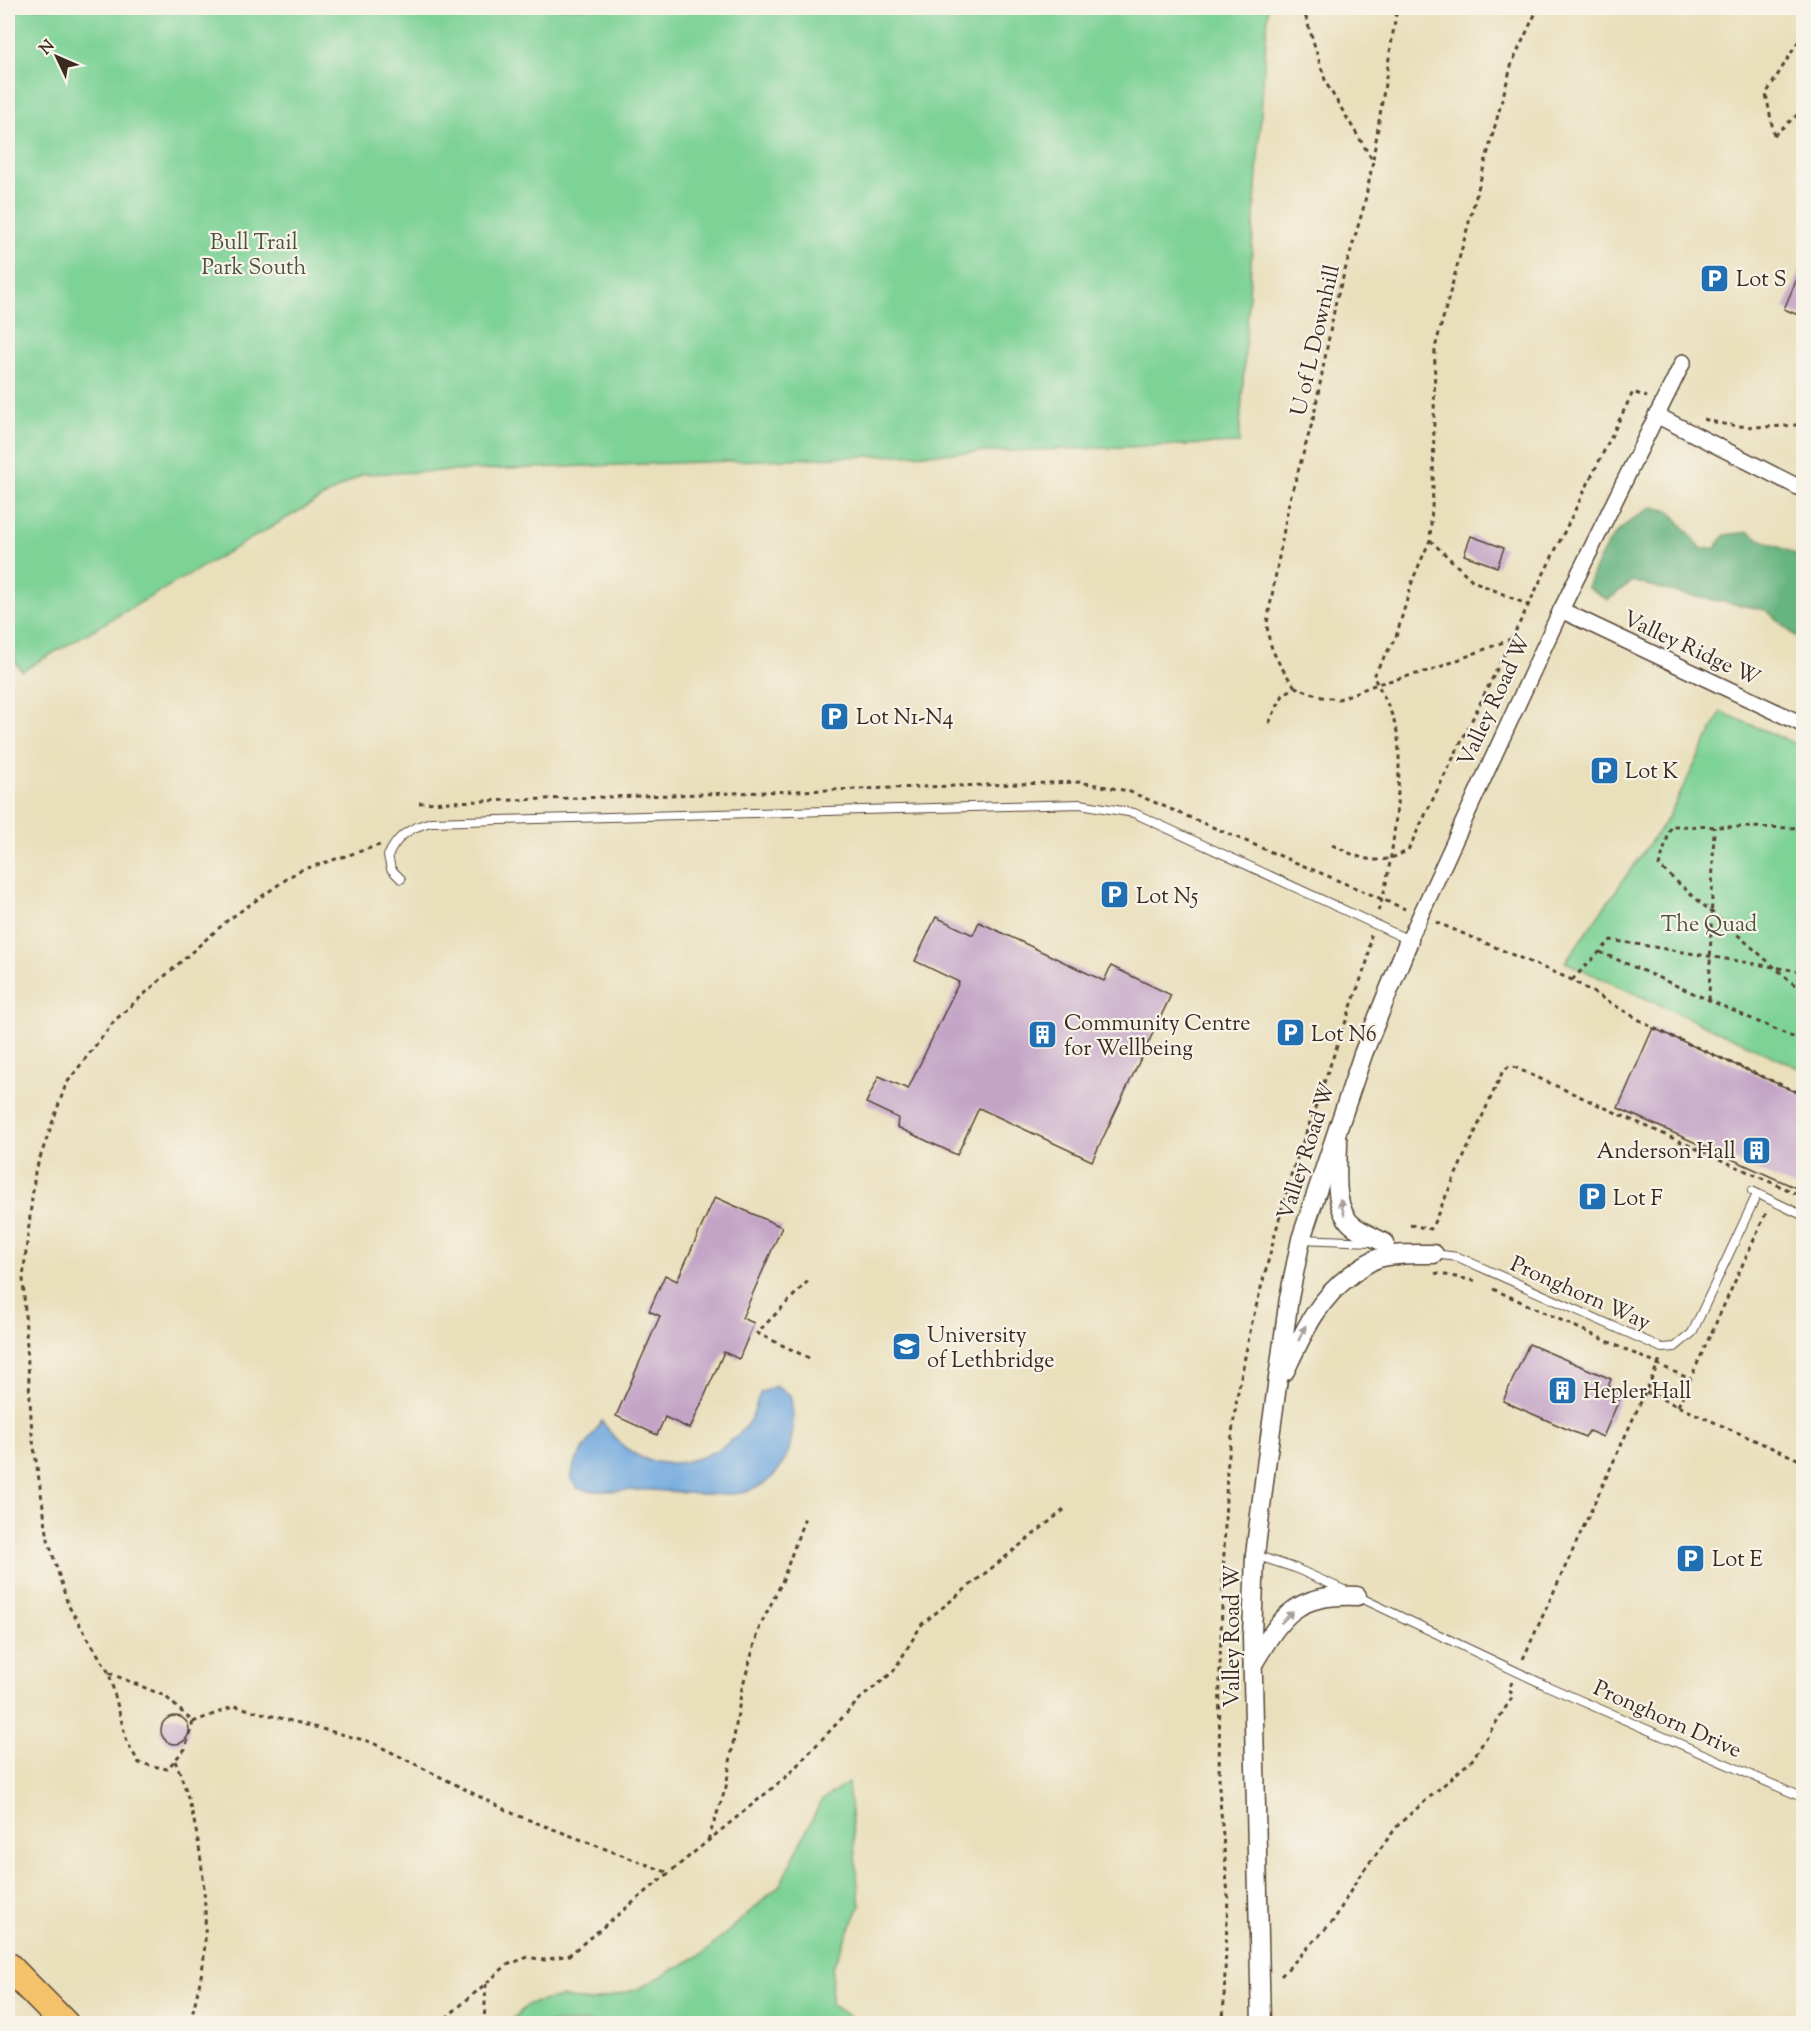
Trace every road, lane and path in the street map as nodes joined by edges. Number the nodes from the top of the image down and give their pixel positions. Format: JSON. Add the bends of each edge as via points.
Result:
{"nodes":[{"id":1,"x":1303,"y":8,"type":"edge"},
{"id":2,"x":1397,"y":8,"type":"edge"},
{"id":3,"x":1538,"y":8,"type":"edge"},
{"id":4,"x":1801,"y":8,"type":"edge"},
{"id":5,"x":1803,"y":20,"type":"edge"},
{"id":6,"x":1803,"y":32,"type":"edge"},
{"id":7,"x":1803,"y":109,"type":"edge"},
{"id":8,"x":1373,"y":161,"type":"junction"},
{"id":9,"x":1683,"y":362,"type":"dead end"},
{"id":10,"x":1659,"y":409,"type":"junction"},
{"id":11,"x":1701,"y":418,"type":"dead end"},
{"id":12,"x":1803,"y":424,"type":"edge"},
{"id":13,"x":1803,"y":490,"type":"edge"},
{"id":14,"x":1430,"y":540,"type":"junction"},
{"id":15,"x":1528,"y":605,"type":"junction"},
{"id":16,"x":1561,"y":610,"type":"junction"},
{"id":17,"x":1512,"y":639,"type":"junction"},
{"id":18,"x":1377,"y":684,"type":"junction"},
{"id":19,"x":1295,"y":687,"type":"junction"},
{"id":20,"x":1269,"y":723,"type":"dead end"},
{"id":21,"x":1803,"y":725,"type":"edge"},
{"id":22,"x":419,"y":804,"type":"dead end"},
{"id":23,"x":1714,"y":827,"type":"junction"},
{"id":24,"x":1803,"y":828,"type":"edge"},
{"id":25,"x":396,"y":839,"type":"junction"},
{"id":26,"x":1332,"y":845,"type":"dead end"},
{"id":27,"x":1390,"y":861,"type":"junction"},
{"id":28,"x":401,"y":879,"type":"dead end"},
{"id":29,"x":1383,"y":900,"type":"junction"},
{"id":30,"x":1711,"y":912,"type":"junction"},
{"id":31,"x":1420,"y":915,"type":"junction"},
{"id":32,"x":1373,"y":924,"type":"junction"},
{"id":33,"x":1409,"y":940,"type":"junction"},
{"id":34,"x":1600,"y":952,"type":"junction"},
{"id":35,"x":1710,"y":956,"type":"junction"},
{"id":36,"x":1774,"y":967,"type":"junction"},
{"id":37,"x":1803,"y":972,"type":"edge"},
{"id":38,"x":1572,"y":980,"type":"junction"},
{"id":39,"x":1803,"y":993,"type":"edge"},
{"id":40,"x":1709,"y":1000,"type":"junction"},
{"id":41,"x":1803,"y":1042,"type":"edge"},
{"id":42,"x":1803,"y":1095,"type":"edge"},
{"id":43,"x":1337,"y":1127,"type":"junction"},
{"id":44,"x":1779,"y":1186,"type":"junction"},
{"id":45,"x":1803,"y":1197,"type":"edge"},
{"id":46,"x":1772,"y":1201,"type":"junction"},
{"id":47,"x":1803,"y":1216,"type":"edge"},
{"id":48,"x":1410,"y":1225,"type":"dead end"},
{"id":49,"x":1301,"y":1239,"type":"junction"},
{"id":50,"x":1385,"y":1243,"type":"junction"},
{"id":51,"x":1434,"y":1254,"type":"junction"},
{"id":52,"x":1432,"y":1273,"type":"dead end"},
{"id":53,"x":811,"y":1278,"type":"dead end"},
{"id":54,"x":1665,"y":1347,"type":"junction"},
{"id":55,"x":809,"y":1358,"type":"dead end"},
{"id":56,"x":1658,"y":1365,"type":"junction"},
{"id":57,"x":1690,"y":1379,"type":"junction"},
{"id":58,"x":1277,"y":1386,"type":"junction"},
{"id":59,"x":1646,"y":1392,"type":"junction"},
{"id":60,"x":1678,"y":1406,"type":"junction"},
{"id":61,"x":1803,"y":1462,"type":"edge"},
{"id":62,"x":1065,"y":1509,"type":"dead end"},
{"id":63,"x":805,"y":1517,"type":"dead end"},
{"id":64,"x":1256,"y":1555,"type":"junction"},
{"id":65,"x":1357,"y":1596,"type":"junction"},
{"id":66,"x":1253,"y":1664,"type":"junction"},
{"id":67,"x":1517,"y":1672,"type":"junction"},
{"id":68,"x":110,"y":1673,"type":"junction"},
{"id":69,"x":193,"y":1722,"type":"junction"},
{"id":70,"x":175,"y":1760,"type":"junction"},
{"id":71,"x":1803,"y":1798,"type":"edge"},
{"id":72,"x":708,"y":1842,"type":"junction"},
{"id":73,"x":669,"y":1873,"type":"junction"},
{"id":74,"x":8,"y":1966,"type":"edge"},
{"id":75,"x":1281,"y":1976,"type":"dead end"},
{"id":76,"x":486,"y":1984,"type":"junction"},
{"id":77,"x":29,"y":1990,"type":"junction"},
{"id":78,"x":52,"y":2024,"type":"edge"},
{"id":79,"x":65,"y":2024,"type":"edge"},
{"id":80,"x":190,"y":2024,"type":"edge"},
{"id":81,"x":439,"y":2024,"type":"edge"},
{"id":82,"x":484,"y":2024,"type":"edge"},
{"id":83,"x":1261,"y":2024,"type":"edge"}],
"edges":[{"from":1,"to":8,"type":"path","via":[[1326,83]]},
{"from":2,"to":8,"type":"path","name":"U of L Downhill"},
{"from":3,"to":14,"type":"path","via":[[1512,63],[1435,348]]},
{"from":4,"to":5,"type":"path"},
{"from":6,"to":7,"type":"path","via":[[1766,94],[1774,135]]},
{"from":8,"to":19,"type":"path","name":"U of L Downhill","via":[[1336,301],[1313,420],[1289,502],[1267,622],[1267,639],[1278,664]]},
{"from":9,"to":10,"type":"street","name":"Valley Road W"},
{"from":10,"to":13,"type":"street"},
{"from":10,"to":15,"type":"path","via":[[1633,392]]},
{"from":10,"to":16,"type":"street","name":"Valley Road W"},
{"from":11,"to":12,"type":"path","via":[[1763,427]]},
{"from":14,"to":15,"type":"path","via":[[1473,581]]},
{"from":14,"to":18,"type":"path","via":[[1413,579],[1396,637],[1373,676]]},
{"from":15,"to":17,"type":"path"},
{"from":16,"to":21,"type":"street","name":"Valley Ridge W"},
{"from":16,"to":31,"type":"street","name":"Valley Road W"},
{"from":17,"to":18,"type":"path","via":[[1432,670]]},
{"from":17,"to":27,"type":"path","via":[[1408,850]]},
{"from":18,"to":19,"type":"path","via":[[1339,699]]},
{"from":18,"to":27,"type":"path","via":[[1388,701],[1397,733],[1399,772]]},
{"from":19,"to":20,"type":"path","via":[[1283,694]]},
{"from":22,"to":29,"type":"path","via":[[1080,782],[1128,791]]},
{"from":23,"to":24,"type":"path"},
{"from":23,"to":30,"type":"path"},
{"from":23,"to":30,"type":"path","via":[[1671,826],[1659,866]]},
{"from":25,"to":28,"type":"lane","via":[[388,856],[391,869]]},
{"from":25,"to":32,"type":"lane","via":[[414,826],[431,822],[1080,804],[1134,813]]},
{"from":25,"to":68,"type":"path","via":[[298,872],[228,920],[115,1020],[66,1084],[35,1172],[23,1278],[32,1434],[48,1539],[68,1605]]},
{"from":26,"to":27,"type":"path","via":[[1365,859]]},
{"from":27,"to":29,"type":"path"},
{"from":29,"to":31,"type":"path"},
{"from":29,"to":32,"type":"path"},
{"from":30,"to":35,"type":"path"},
{"from":30,"to":36,"type":"path"},
{"from":31,"to":33,"type":"street","name":"Valley Road W"},
{"from":31,"to":38,"type":"path"},
{"from":32,"to":33,"type":"lane"},
{"from":33,"to":43,"type":"street","name":"Valley Road W"},
{"from":34,"to":35,"type":"path","via":[[1611,940]]},
{"from":34,"to":38,"type":"path"},
{"from":34,"to":40,"type":"path"},
{"from":35,"to":36,"type":"path"},
{"from":35,"to":40,"type":"path"},
{"from":36,"to":37,"type":"path"},
{"from":36,"to":39,"type":"path"},
{"from":38,"to":42,"type":"path","via":[[1653,1028]]},
{"from":40,"to":41,"type":"path"},
{"from":43,"to":49,"type":"street","name":"Valley Road W"},
{"from":50,"to":43,"type":"street","one_way":true,"via":[[1354,1226],[1342,1214]]},
{"from":44,"to":45,"type":"path"},
{"from":44,"to":46,"type":"path"},
{"from":44,"to":48,"type":"path","via":[[1514,1066],[1502,1072],[1431,1229]]},
{"from":46,"to":47,"type":"lane"},
{"from":46,"to":54,"type":"lane","name":"Pronghorn Way","via":[[1754,1193],[1692,1333],[1675,1347]]},
{"from":46,"to":57,"type":"path"},
{"from":49,"to":50,"type":"lane","name":"Pronghorn Way"},
{"from":49,"to":58,"type":"street","name":"Valley Road W"},
{"from":50,"to":51,"type":"lane","name":"Pronghorn Way"},
{"from":51,"to":54,"type":"lane","name":"Pronghorn Way","via":[[1458,1257]]},
{"from":58,"to":51,"type":"street","one_way":true,"via":[[1310,1317],[1341,1282],[1377,1258]]},
{"from":52,"to":56,"type":"path","via":[[1474,1280]]},
{"from":53,"to":55,"type":"path","via":[[757,1333]]},
{"from":54,"to":56,"type":"path"},
{"from":56,"to":57,"type":"path"},
{"from":56,"to":59,"type":"path"},
{"from":57,"to":60,"type":"path"},
{"from":58,"to":64,"type":"street","name":"Valley Road W"},
{"from":59,"to":60,"type":"path"},
{"from":59,"to":67,"type":"path"},
{"from":60,"to":61,"type":"path"},
{"from":62,"to":72,"type":"path","via":[[922,1624],[893,1672],[861,1698],[786,1776]]},
{"from":63,"to":72,"type":"path","via":[[782,1582],[760,1626],[742,1688],[726,1787]]},
{"from":64,"to":65,"type":"lane","name":"Pronghorn Drive"},
{"from":64,"to":66,"type":"street","name":"Valley Road W"},
{"from":66,"to":65,"type":"street","one_way":true,"via":[[1271,1634],[1304,1602],[1322,1596]]},
{"from":65,"to":67,"type":"lane","name":"Pronghorn Drive"},
{"from":66,"to":83,"type":"street","name":"Valley Road W"},
{"from":67,"to":71,"type":"lane","name":"Pronghorn Drive"},
{"from":67,"to":75,"type":"path","via":[[1509,1689],[1513,1696],[1472,1760],[1399,1824],[1358,1878],[1334,1920]]},
{"from":68,"to":69,"type":"path","via":[[165,1696]]},
{"from":68,"to":70,"type":"path","via":[[127,1742],[139,1763],[167,1768]]},
{"from":69,"to":70,"type":"path","via":[[185,1749]]},
{"from":69,"to":73,"type":"path","via":[[235,1706],[371,1742],[516,1815]]},
{"from":70,"to":80,"type":"path","via":[[187,1789],[203,1871],[204,1956]]},
{"from":72,"to":73,"type":"path"},
{"from":73,"to":76,"type":"path","via":[[569,1955],[544,1960],[528,1957],[507,1965]]},
{"from":74,"to":77,"type":"highway"},
{"from":76,"to":81,"type":"path"},
{"from":76,"to":82,"type":"path"},
{"from":77,"to":78,"type":"highway"},
{"from":77,"to":79,"type":"highway"}]}
